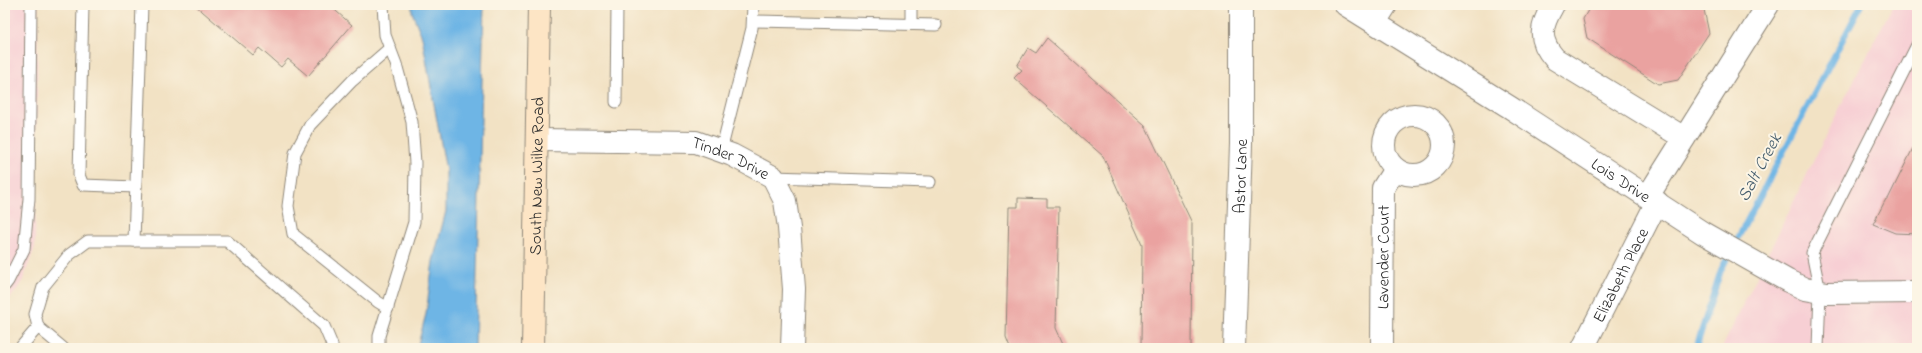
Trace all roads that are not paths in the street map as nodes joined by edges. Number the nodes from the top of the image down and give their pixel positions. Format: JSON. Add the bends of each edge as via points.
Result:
{"nodes":[{"id":1,"x":31,"y":5,"type":"edge"},
{"id":2,"x":82,"y":5,"type":"edge"},
{"id":3,"x":142,"y":5,"type":"edge"},
{"id":4,"x":383,"y":5,"type":"edge"},
{"id":5,"x":539,"y":5,"type":"edge"},
{"id":6,"x":617,"y":5,"type":"edge"},
{"id":7,"x":754,"y":5,"type":"edge"},
{"id":8,"x":911,"y":5,"type":"edge"},
{"id":9,"x":1241,"y":5,"type":"edge"},
{"id":10,"x":1346,"y":5,"type":"edge"},
{"id":11,"x":1553,"y":5,"type":"edge"},
{"id":12,"x":1768,"y":5,"type":"edge"},
{"id":13,"x":1380,"y":13,"type":"edge"},
{"id":14,"x":753,"y":21,"type":"junction"},
{"id":15,"x":910,"y":24,"type":"junction"},
{"id":16,"x":936,"y":25,"type":"dead end"},
{"id":17,"x":1917,"y":45,"type":"edge"},
{"id":18,"x":390,"y":48,"type":"junction"},
{"id":19,"x":616,"y":102,"type":"dead end"},
{"id":20,"x":1684,"y":138,"type":"junction"},
{"id":21,"x":538,"y":140,"type":"junction"},
{"id":22,"x":721,"y":151,"type":"junction"},
{"id":23,"x":1395,"y":169,"type":"dead end"},
{"id":24,"x":773,"y":178,"type":"junction"},
{"id":25,"x":930,"y":182,"type":"dead end"},
{"id":26,"x":136,"y":186,"type":"junction"},
{"id":27,"x":1652,"y":199,"type":"junction"},
{"id":28,"x":134,"y":241,"type":"junction"},
{"id":29,"x":5,"y":285,"type":"edge"},
{"id":30,"x":1820,"y":292,"type":"junction"},
{"id":31,"x":1917,"y":292,"type":"edge"},
{"id":32,"x":388,"y":308,"type":"junction"},
{"id":33,"x":38,"y":327,"type":"junction"},
{"id":34,"x":20,"y":348,"type":"edge"},
{"id":35,"x":63,"y":348,"type":"edge"},
{"id":36,"x":332,"y":348,"type":"edge"},
{"id":37,"x":379,"y":348,"type":"edge"},
{"id":38,"x":534,"y":348,"type":"edge"},
{"id":39,"x":792,"y":348,"type":"edge"},
{"id":40,"x":1234,"y":348,"type":"edge"},
{"id":41,"x":1382,"y":348,"type":"edge"},
{"id":42,"x":1583,"y":348,"type":"edge"},
{"id":43,"x":1818,"y":348,"type":"edge"}],
"edges":[{"from":1,"to":29,"type":"lane","via":[[28,213],[24,248]]},
{"from":2,"to":26,"type":"lane","via":[[79,175],[83,185]]},
{"from":3,"to":26,"type":"lane"},
{"from":4,"to":18,"type":"lane","via":[[385,35]]},
{"from":5,"to":21,"type":"main road","name":"South New Wilke Road"},
{"from":6,"to":19,"type":"lane"},
{"from":7,"to":14,"type":"lane"},
{"from":8,"to":15,"type":"lane"},
{"from":9,"to":40,"type":"street","name":"Astor Lane","via":[[1241,144]]},
{"from":10,"to":13,"type":"street","name":"Lois Drive"},
{"from":11,"to":20,"type":"street","via":[[1544,21],[1543,37],[1547,50],[1555,59]]},
{"from":12,"to":20,"type":"street","name":"Elizabeth Place"},
{"from":13,"to":27,"type":"street","name":"Lois Drive"},
{"from":14,"to":15,"type":"lane"},
{"from":14,"to":22,"type":"lane"},
{"from":15,"to":16,"type":"lane"},
{"from":17,"to":30,"type":"lane","via":[[1812,253]]},
{"from":18,"to":32,"type":"lane","via":[[412,122],[415,163],[414,222]]},
{"from":18,"to":32,"type":"lane","via":[[352,81],[310,125],[296,153],[288,206],[293,234]]},
{"from":20,"to":27,"type":"street","name":"Elizabeth Place"},
{"from":21,"to":22,"type":"street","name":"Tinder Drive","via":[[696,142]]},
{"from":21,"to":38,"type":"main road","name":"South New Wilke Road"},
{"from":22,"to":24,"type":"street","name":"Tinder Drive"},
{"from":23,"to":41,"type":"street","name":"Lavender Court","via":[[1383,188]]},
{"from":24,"to":25,"type":"lane"},
{"from":24,"to":39,"type":"street","name":"Tinder Drive","via":[[785,201],[789,228],[794,289]]},
{"from":26,"to":28,"type":"lane"},
{"from":27,"to":30,"type":"street","name":"Lois Drive","via":[[1703,233],[1805,289]]},
{"from":27,"to":42,"type":"street","name":"Elizabeth Place"},
{"from":28,"to":33,"type":"lane","via":[[88,241],[68,255],[43,287],[35,314]]},
{"from":28,"to":36,"type":"lane","via":[[227,241],[324,326]]},
{"from":30,"to":31,"type":"street","name":"Lois Drive"},
{"from":30,"to":43,"type":"lane"},
{"from":32,"to":37,"type":"lane","via":[[379,336]]},
{"from":33,"to":34,"type":"lane"},
{"from":33,"to":35,"type":"lane"}]}
